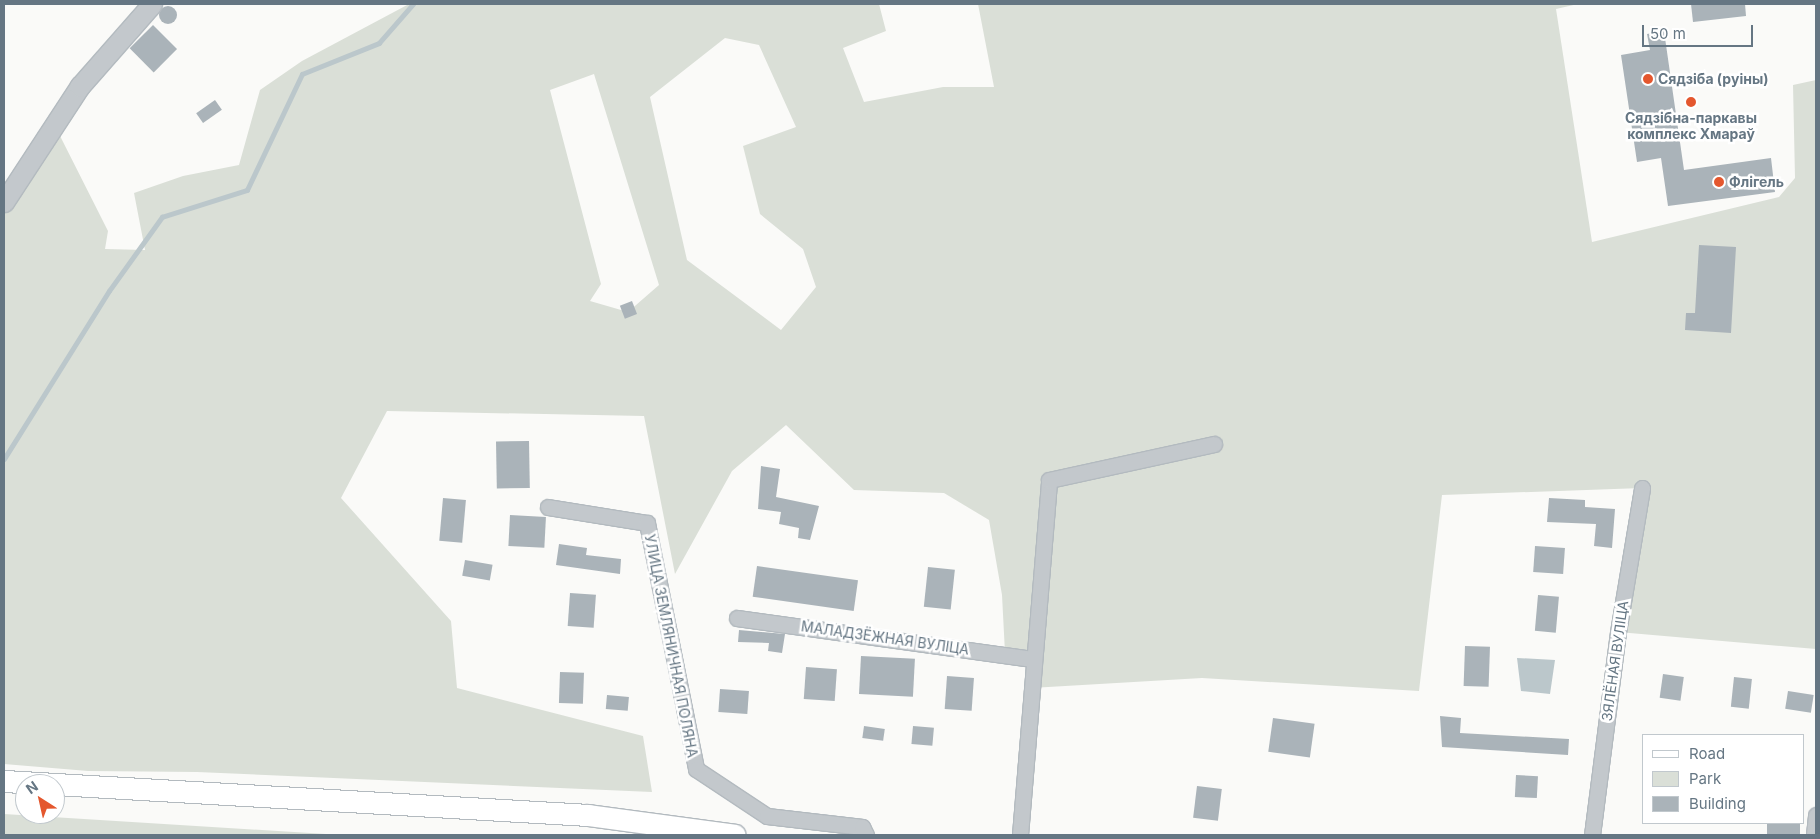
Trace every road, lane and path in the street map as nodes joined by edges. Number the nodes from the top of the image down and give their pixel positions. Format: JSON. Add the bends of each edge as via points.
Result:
{"nodes":[{"id":1,"x":152,"y":4,"type":"edge"},
{"id":2,"x":4,"y":202,"type":"edge"},
{"id":3,"x":1214,"y":444,"type":"dead end"},
{"id":4,"x":1642,"y":488,"type":"dead end"},
{"id":5,"x":548,"y":507,"type":"dead end"},
{"id":6,"x":737,"y":618,"type":"dead end"},
{"id":7,"x":1032,"y":659,"type":"junction"},
{"id":8,"x":4,"y":781,"type":"edge"},
{"id":9,"x":1816,"y":815,"type":"edge"},
{"id":10,"x":735,"y":835,"type":"edge"},
{"id":11,"x":866,"y":835,"type":"edge"},
{"id":12,"x":1020,"y":835,"type":"edge"},
{"id":13,"x":1592,"y":835,"type":"edge"},
{"id":14,"x":1814,"y":835,"type":"edge"}],
"edges":[{"from":1,"to":2,"type":"street","via":[[85,79],[27,162]]},
{"from":3,"to":7,"type":"street","via":[[1049,480]]},
{"from":4,"to":13,"type":"street","name":"ЗЯЛЁНАЯ ВУЛІЦА","via":[[1618,632]]},
{"from":5,"to":11,"type":"street","name":"УЛИЦА ЗЕМЛЯНИЧНАЯ ПОЛЯНА","via":[[647,523],[696,769],[767,816],[862,826]]},
{"from":6,"to":7,"type":"street","name":"МАЛАДЗЁЖНАЯ ВУЛІЦА"},
{"from":7,"to":12,"type":"street"},
{"from":8,"to":10,"type":"main road","via":[[588,814]]},
{"from":9,"to":14,"type":"street"}]}
